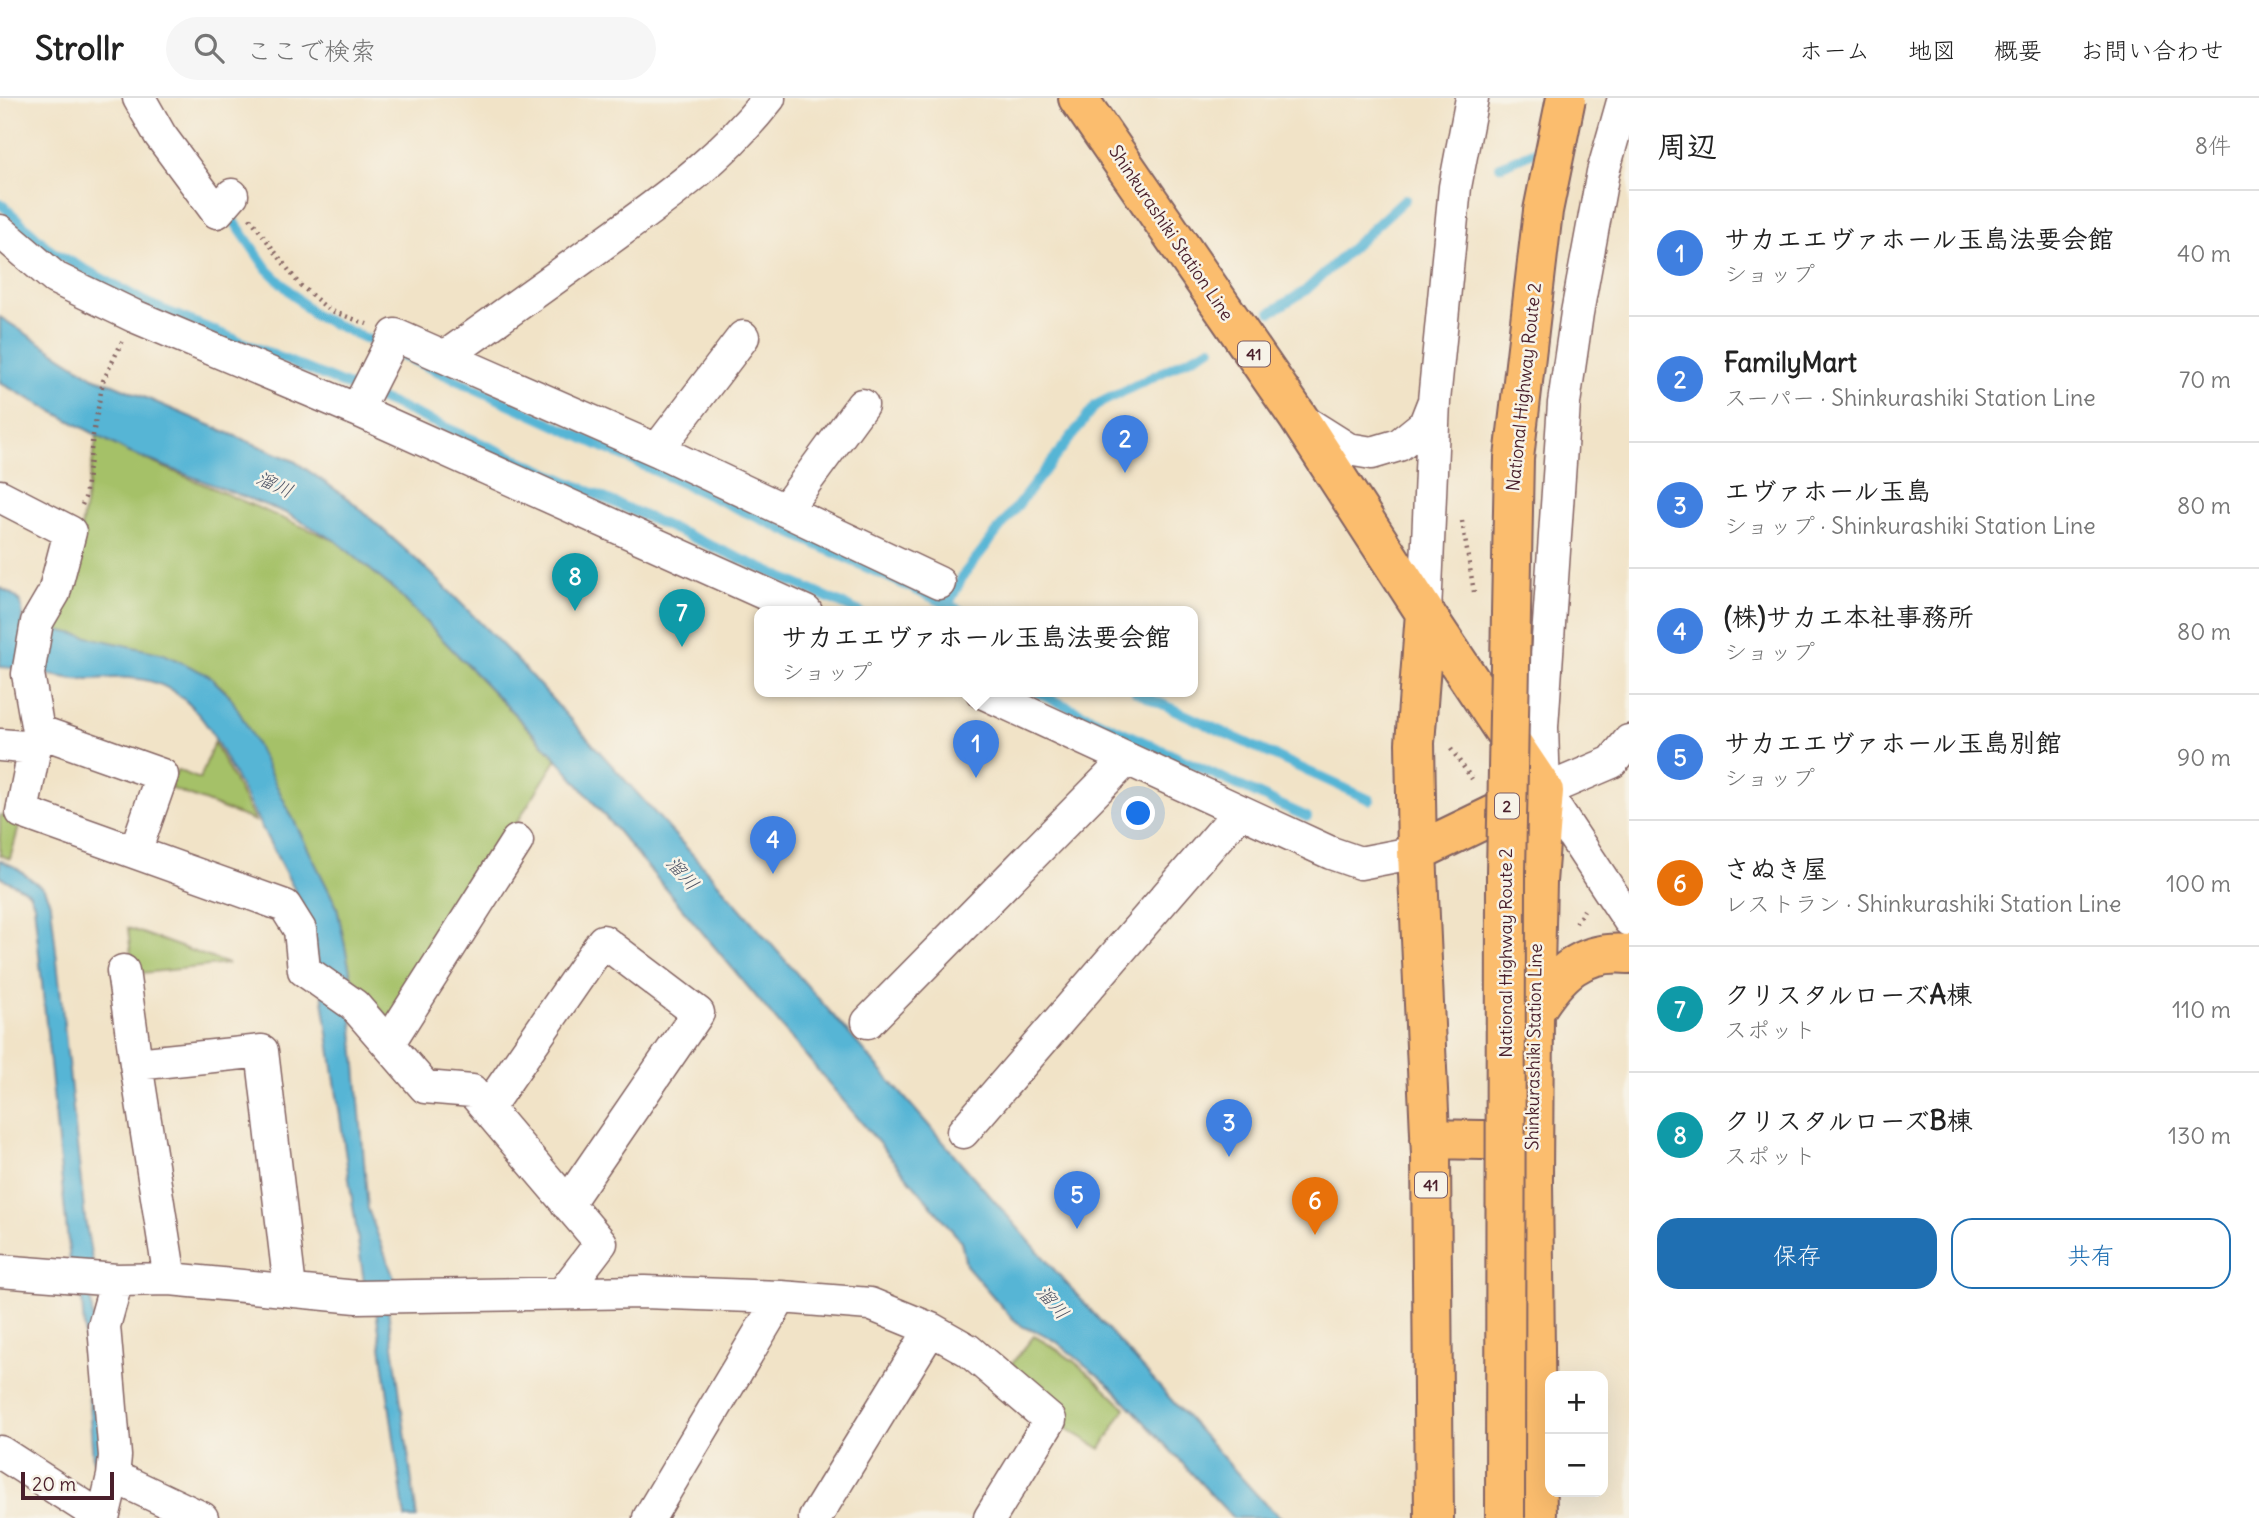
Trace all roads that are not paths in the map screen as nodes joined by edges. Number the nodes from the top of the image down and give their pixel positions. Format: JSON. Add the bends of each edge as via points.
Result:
{"nodes":[{"id":1,"x":139,"y":98,"type":"edge"},
{"id":2,"x":769,"y":98,"type":"edge"},
{"id":3,"x":1078,"y":98,"type":"edge"},
{"id":4,"x":1472,"y":98,"type":"edge"},
{"id":5,"x":1566,"y":98,"type":"edge"},
{"id":6,"x":1623,"y":98,"type":"edge"},
{"id":7,"x":227,"y":201,"type":"road end"},
{"id":8,"x":0,"y":231,"type":"edge"},
{"id":9,"x":743,"y":337,"type":"dead end"},
{"id":10,"x":438,"y":354,"type":"junction"},
{"id":11,"x":376,"y":372,"type":"junction"},
{"id":12,"x":1434,"y":401,"type":"junction"},
{"id":13,"x":862,"y":405,"type":"dead end"},
{"id":14,"x":1298,"y":417,"type":"junction"},
{"id":15,"x":657,"y":450,"type":"junction"},
{"id":16,"x":0,"y":496,"type":"edge"},
{"id":17,"x":785,"y":510,"type":"junction"},
{"id":18,"x":939,"y":583,"type":"dead end"},
{"id":19,"x":795,"y":606,"type":"edge"},
{"id":20,"x":1425,"y":613,"type":"junction"},
{"id":21,"x":993,"y":697,"type":"edge"},
{"id":22,"x":37,"y":740,"type":"junction"},
{"id":23,"x":1629,"y":741,"type":"edge"},
{"id":24,"x":0,"y":745,"type":"edge"},
{"id":25,"x":1127,"y":759,"type":"junction"},
{"id":26,"x":1544,"y":791,"type":"junction"},
{"id":27,"x":1240,"y":811,"type":"junction"},
{"id":28,"x":517,"y":841,"type":"dead end"},
{"id":29,"x":135,"y":852,"type":"junction"},
{"id":30,"x":1417,"y":852,"type":"junction"},
{"id":31,"x":1629,"y":920,"type":"edge"},
{"id":32,"x":1629,"y":954,"type":"edge"},
{"id":33,"x":122,"y":971,"type":"dead end"},
{"id":34,"x":1534,"y":1012,"type":"junction"},
{"id":35,"x":868,"y":1022,"type":"dead end"},
{"id":36,"x":388,"y":1044,"type":"junction"},
{"id":37,"x":136,"y":1064,"type":"junction"},
{"id":38,"x":487,"y":1109,"type":"junction"},
{"id":39,"x":963,"y":1132,"type":"dead end"},
{"id":40,"x":1430,"y":1139,"type":"junction"},
{"id":41,"x":1533,"y":1141,"type":"junction"},
{"id":42,"x":568,"y":1204,"type":"junction"},
{"id":43,"x":1,"y":1265,"type":"edge"},
{"id":44,"x":170,"y":1279,"type":"junction"},
{"id":45,"x":117,"y":1280,"type":"junction"},
{"id":46,"x":290,"y":1289,"type":"junction"},
{"id":47,"x":563,"y":1293,"type":"junction"},
{"id":48,"x":781,"y":1297,"type":"junction"},
{"id":49,"x":931,"y":1329,"type":"junction"},
{"id":50,"x":0,"y":1452,"type":"edge"},
{"id":51,"x":113,"y":1476,"type":"junction"},
{"id":52,"x":102,"y":1518,"type":"edge"},
{"id":53,"x":202,"y":1518,"type":"edge"},
{"id":54,"x":649,"y":1518,"type":"edge"},
{"id":55,"x":815,"y":1518,"type":"edge"},
{"id":56,"x":990,"y":1518,"type":"edge"},
{"id":57,"x":1434,"y":1518,"type":"edge"},
{"id":58,"x":1505,"y":1518,"type":"edge"},
{"id":59,"x":1537,"y":1518,"type":"edge"}],
"edges":[{"from":1,"to":7,"type":"street","via":[[160,135]]},
{"from":2,"to":10,"type":"street","via":[[714,159],[669,196]]},
{"from":3,"to":14,"type":"main road","name":"Shinkurashiki Station Line","number":"41"},
{"from":4,"to":12,"type":"street","via":[[1455,187]]},
{"from":5,"to":58,"type":"main road","name":"National Highway Route 2","number":"2","bridge":true,"via":[[1543,211],[1514,458],[1506,872]]},
{"from":6,"to":26,"type":"street","via":[[1603,172],[1564,403],[1542,727]]},
{"from":8,"to":11,"type":"street","via":[[55,278],[134,316]]},
{"from":9,"to":15,"type":"street"},
{"from":10,"to":11,"type":"street"},
{"from":10,"to":15,"type":"street"},
{"from":11,"to":19,"type":"street"},
{"from":12,"to":14,"type":"street","via":[[1425,424],[1399,444],[1373,453],[1348,449]]},
{"from":12,"to":20,"type":"street"},
{"from":13,"to":17,"type":"street"},
{"from":14,"to":20,"type":"main road","name":"Shinkurashiki Station Line","number":"41"},
{"from":15,"to":17,"type":"street"},
{"from":16,"to":22,"type":"street","via":[[70,532],[54,593],[37,622],[29,674]]},
{"from":17,"to":18,"type":"street"},
{"from":20,"to":26,"type":"main road","name":"Shinkurashiki Station Line","number":"41"},
{"from":20,"to":30,"type":"main road","number":"41","via":[[1415,743]]},
{"from":21,"to":25,"type":"street"},
{"from":22,"to":24,"type":"street"},
{"from":22,"to":29,"type":"street","via":[[22,812]]},
{"from":22,"to":29,"type":"street","via":[[162,775]]},
{"from":23,"to":26,"type":"street","via":[[1612,762]]},
{"from":25,"to":27,"type":"street"},
{"from":25,"to":35,"type":"street"},
{"from":26,"to":30,"type":"main road"},
{"from":26,"to":31,"type":"street"},
{"from":26,"to":34,"type":"main road","name":"Shinkurashiki Station Line"},
{"from":27,"to":30,"type":"street","via":[[1360,863]]},
{"from":27,"to":39,"type":"street"},
{"from":28,"to":36,"type":"street"},
{"from":29,"to":36,"type":"street","via":[[285,906],[300,930],[304,970],[354,1005]]},
{"from":30,"to":40,"type":"main road","number":"41"},
{"from":32,"to":34,"type":"main road","via":[[1591,956],[1572,967],[1551,985]]},
{"from":33,"to":37,"type":"street"},
{"from":34,"to":41,"type":"main road","name":"Shinkurashiki Station Line"},
{"from":36,"to":38,"type":"street","via":[[425,1087],[472,1091]]},
{"from":37,"to":44,"type":"street"},
{"from":37,"to":46,"type":"street","via":[[262,1051]]},
{"from":38,"to":42,"type":"street"},
{"from":38,"to":42,"type":"street","via":[[603,941],[698,1013]]},
{"from":40,"to":41,"type":"main road"},
{"from":40,"to":57,"type":"main road","number":"41"},
{"from":41,"to":59,"type":"main road","name":"Shinkurashiki Station Line"},
{"from":42,"to":47,"type":"street","via":[[601,1243]]},
{"from":43,"to":45,"type":"street"},
{"from":44,"to":45,"type":"street"},
{"from":44,"to":46,"type":"street"},
{"from":45,"to":51,"type":"street","via":[[104,1326]]},
{"from":46,"to":47,"type":"street","via":[[357,1297]]},
{"from":47,"to":48,"type":"street"},
{"from":48,"to":49,"type":"street","via":[[870,1304]]},
{"from":48,"to":54,"type":"street"},
{"from":49,"to":55,"type":"street"},
{"from":49,"to":56,"type":"street","via":[[968,1350],[1050,1420]]},
{"from":50,"to":52,"type":"street"},
{"from":51,"to":52,"type":"street"},
{"from":51,"to":53,"type":"street"}]}
